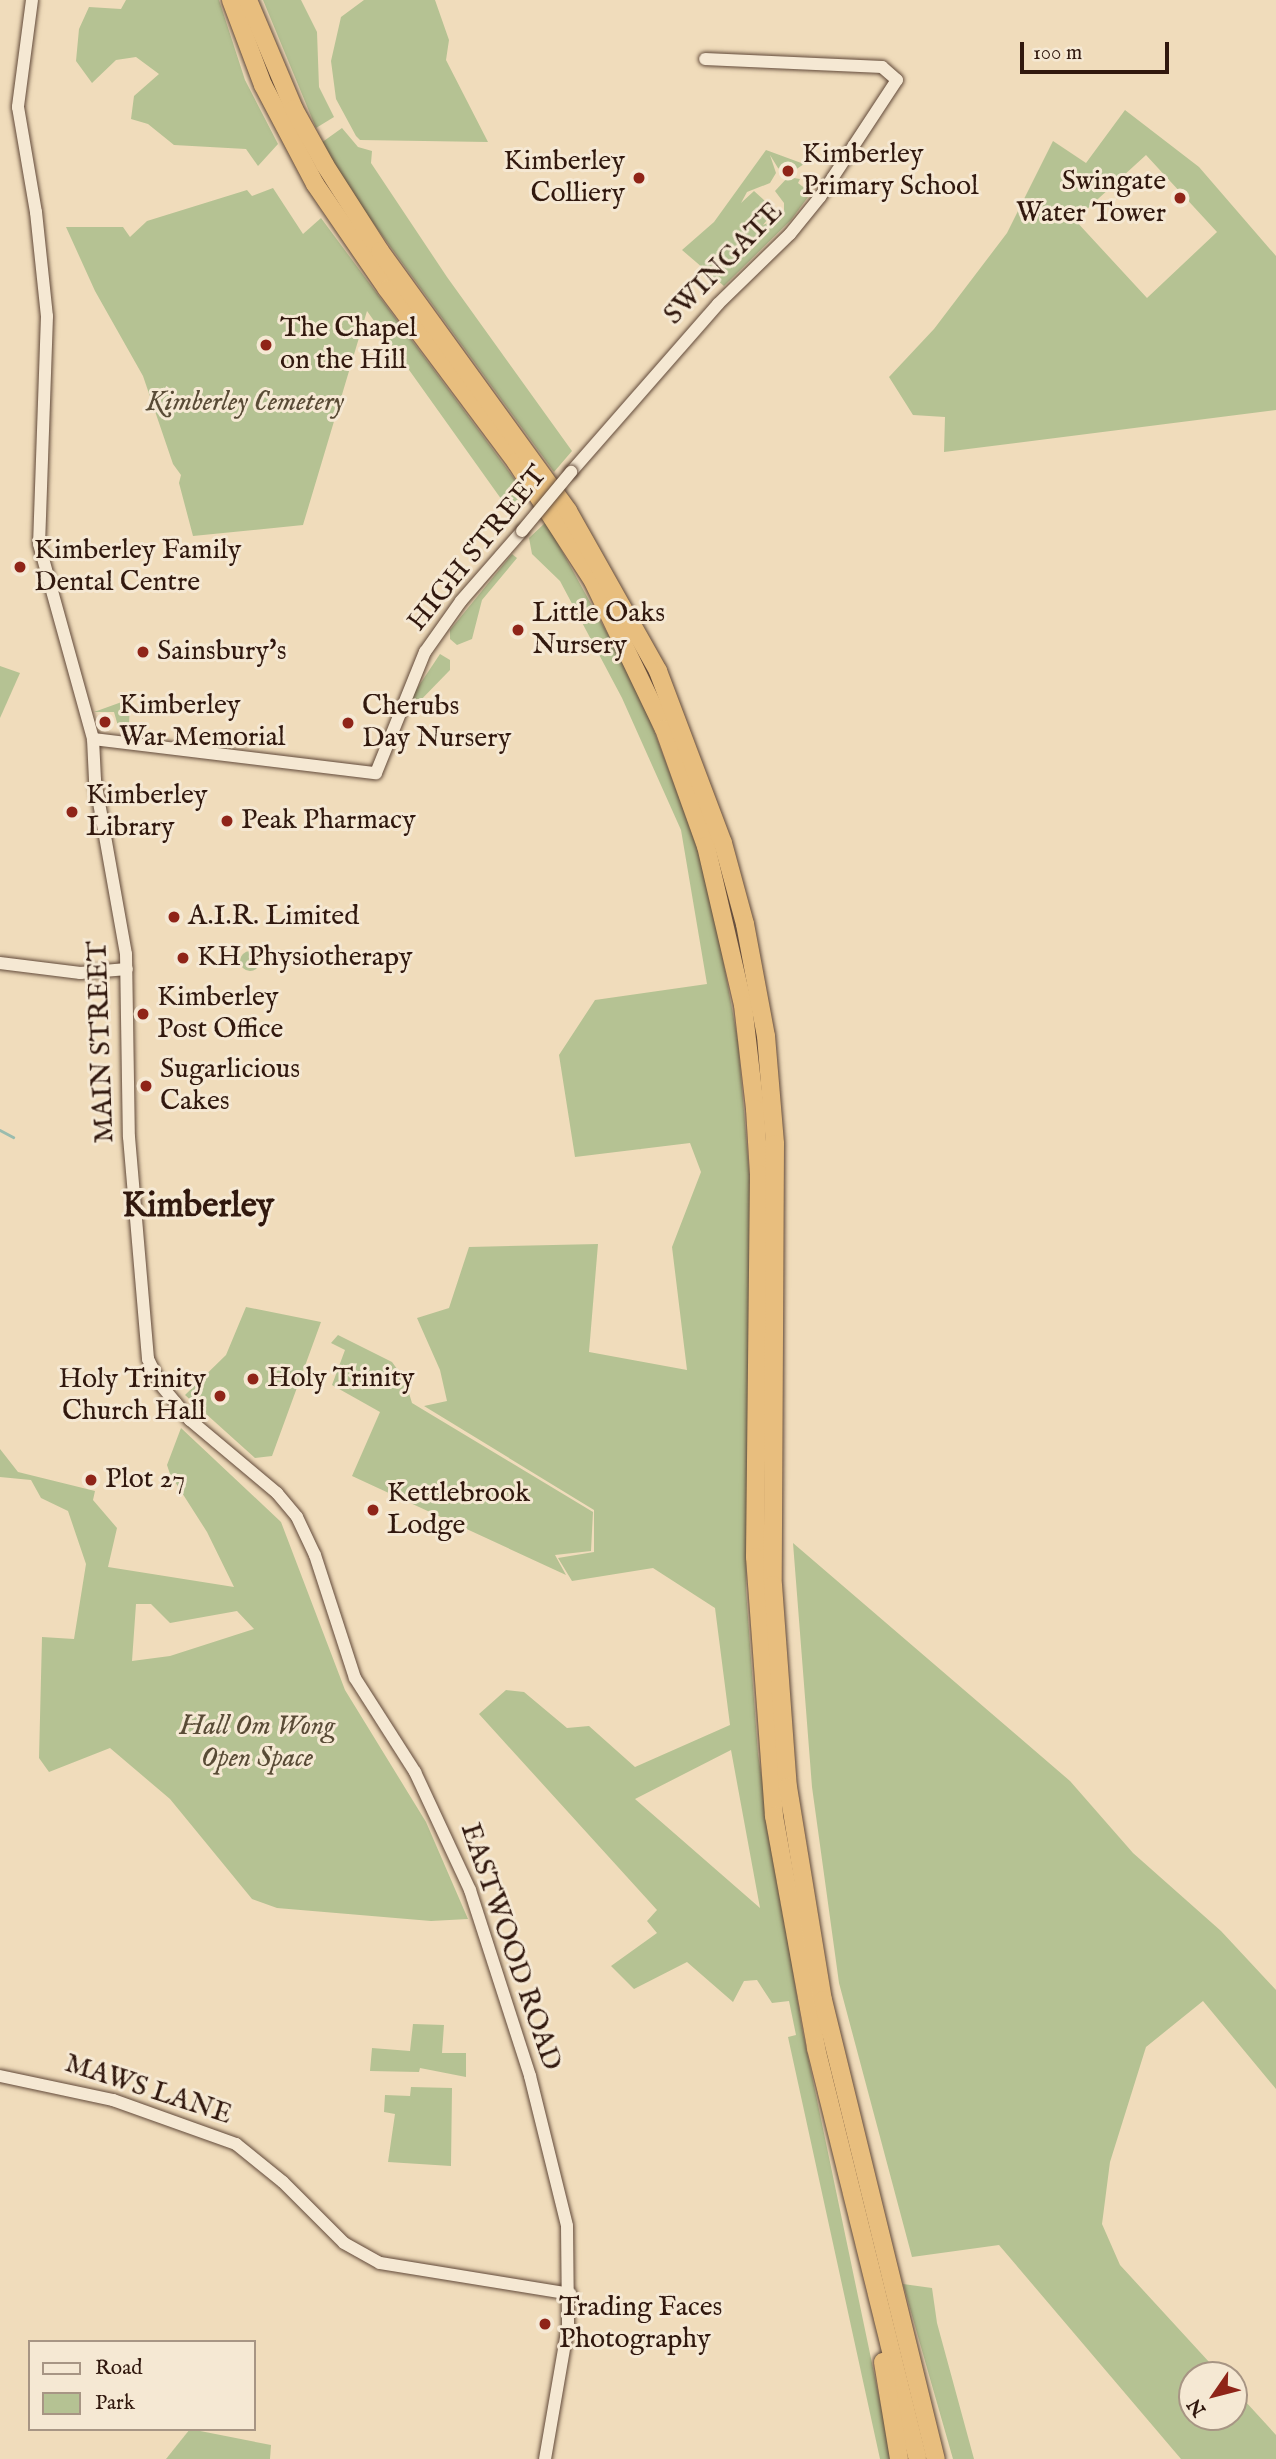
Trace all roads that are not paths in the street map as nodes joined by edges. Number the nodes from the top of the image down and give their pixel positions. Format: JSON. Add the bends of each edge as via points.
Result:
{"nodes":[{"id":1,"x":32,"y":0,"type":"edge"},
{"id":2,"x":231,"y":0,"type":"edge"},
{"id":3,"x":248,"y":0,"type":"edge"},
{"id":4,"x":705,"y":59,"type":"dead end"},
{"id":5,"x":571,"y":472,"type":"joint"},
{"id":6,"x":93,"y":739,"type":"junction"},
{"id":7,"x":0,"y":963,"type":"edge"},
{"id":8,"x":127,"y":969,"type":"junction"},
{"id":9,"x":153,"y":1371,"type":"joint"},
{"id":10,"x":0,"y":2076,"type":"edge"},
{"id":11,"x":867,"y":2256,"type":"junction"},
{"id":12,"x":571,"y":2294,"type":"junction"},
{"id":13,"x":912,"y":2367,"type":"junction"},
{"id":14,"x":545,"y":2459,"type":"edge"},
{"id":15,"x":899,"y":2459,"type":"edge"},
{"id":16,"x":918,"y":2459,"type":"edge"},
{"id":17,"x":936,"y":2459,"type":"edge"},
{"id":18,"x":946,"y":2459,"type":"edge"}],
"edges":[{"from":1,"to":6,"type":"street","name":"MAIN STREET","via":[[18,107],[45,292],[46,397],[37,523],[49,592]]},
{"from":2,"to":11,"type":"highway","via":[[263,85],[315,184],[516,463],[593,580],[664,729],[706,846],[743,1005],[755,1109],[759,1187],[755,1557],[774,1816],[806,2003]]},
{"from":3,"to":13,"type":"highway","via":[[294,109],[325,166],[405,286],[568,511],[658,671],[723,843],[754,968],[773,1120],[773,1585],[788,1787],[817,1973]]},
{"from":4,"to":5,"type":"street","name":"SWINGATE","via":[[883,67],[897,80],[820,197],[790,234],[701,322]]},
{"from":5,"to":6,"type":"street","name":"HIGH STREET","bridge":true,"via":[[461,601],[425,652],[376,773]]},
{"from":6,"to":8,"type":"street","name":"MAIN STREET","via":[[95,780]]},
{"from":7,"to":8,"type":"street","via":[[80,973]]},
{"from":8,"to":9,"type":"street","name":"MAIN STREET","via":[[129,1137],[145,1343]]},
{"from":9,"to":12,"type":"street","name":"EASTWOOD ROAD","via":[[190,1420],[277,1493],[297,1517],[315,1555],[355,1678],[410,1764],[455,1853],[551,2154],[567,2226]]},
{"from":10,"to":12,"type":"street","name":"MAWS LANE","via":[[113,2100],[228,2140],[271,2171],[344,2243],[380,2263]]},
{"from":11,"to":15,"type":"highway"},
{"from":11,"to":16,"type":"highway"},
{"from":12,"to":14,"type":"street","name":"EASTWOOD ROAD"},
{"from":13,"to":17,"type":"highway"},
{"from":13,"to":18,"type":"highway"}]}
